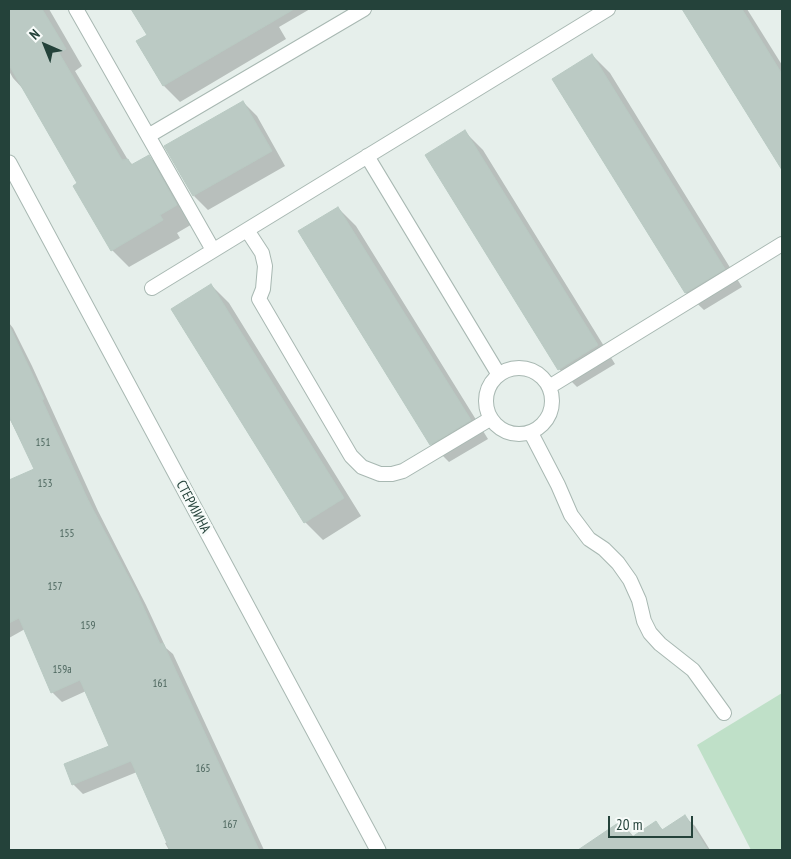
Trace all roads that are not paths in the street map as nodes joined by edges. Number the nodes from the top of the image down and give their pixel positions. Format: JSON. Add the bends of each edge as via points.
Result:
{"nodes":[{"id":1,"x":76,"y":9,"type":"edge"},
{"id":2,"x":364,"y":9,"type":"edge"},
{"id":3,"x":608,"y":9,"type":"edge"},
{"id":4,"x":148,"y":136,"type":"junction"},
{"id":5,"x":367,"y":156,"type":"junction"},
{"id":6,"x":9,"y":163,"type":"edge"},
{"id":7,"x":247,"y":230,"type":"junction"},
{"id":8,"x":782,"y":244,"type":"edge"},
{"id":9,"x":213,"y":250,"type":"junction"},
{"id":10,"x":152,"y":288,"type":"dead end"},
{"id":11,"x":499,"y":375,"type":"junction"},
{"id":12,"x":549,"y":386,"type":"junction"},
{"id":13,"x":490,"y":419,"type":"junction"},
{"id":14,"x":531,"y":432,"type":"junction"},
{"id":15,"x":724,"y":713,"type":"dead end"},
{"id":16,"x":378,"y":850,"type":"edge"}],
"edges":[{"from":1,"to":4,"type":"lane"},
{"from":2,"to":4,"type":"lane"},
{"from":3,"to":5,"type":"lane"},
{"from":4,"to":9,"type":"lane"},
{"from":5,"to":7,"type":"lane"},
{"from":5,"to":11,"type":"lane"},
{"from":6,"to":16,"type":"street","name":"СТЕРИЈИНА"},
{"from":7,"to":9,"type":"lane"},
{"from":7,"to":13,"type":"lane","via":[[262,253],[265,266],[259,299],[351,456],[362,467],[380,474],[403,471]]},
{"from":8,"to":12,"type":"lane"},
{"from":9,"to":10,"type":"lane"},
{"from":11,"to":12,"type":"lane","via":[[509,369],[521,368],[532,371]]},
{"from":11,"to":13,"type":"lane","via":[[490,384],[486,395]]},
{"from":12,"to":14,"type":"lane","via":[[551,409],[547,419]]},
{"from":13,"to":14,"type":"lane","via":[[510,434]]},
{"from":14,"to":15,"type":"lane","via":[[575,521],[589,539],[618,563],[630,580],[650,633],[693,670]]}]}
